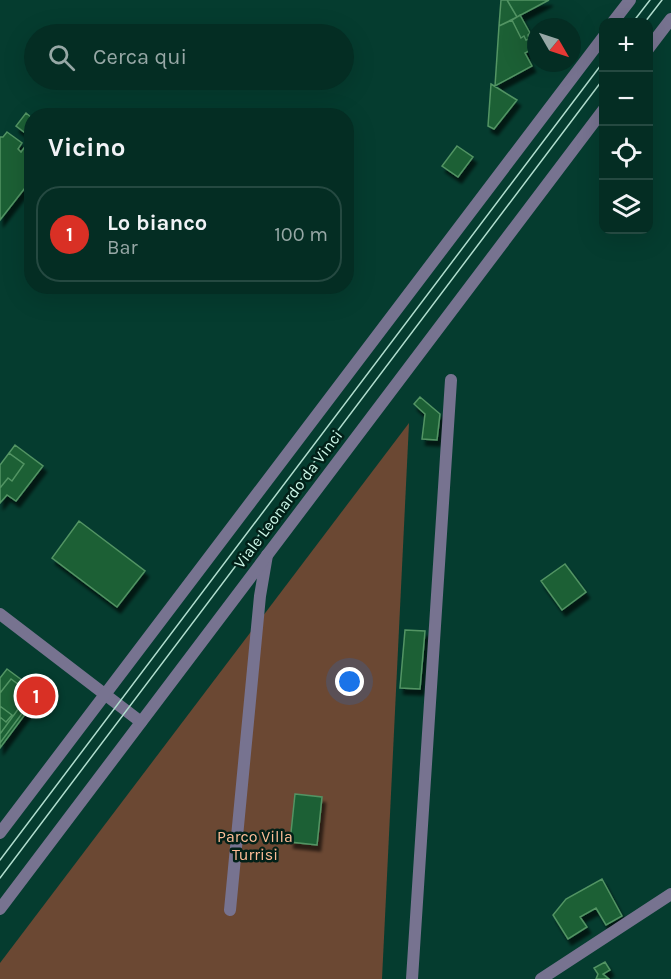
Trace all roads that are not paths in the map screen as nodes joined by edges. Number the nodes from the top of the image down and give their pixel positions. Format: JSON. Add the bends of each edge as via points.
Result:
{"nodes":[{"id":1,"x":630,"y":0,"type":"edge"},
{"id":2,"x":617,"y":18,"type":"edge"},
{"id":3,"x":671,"y":19,"type":"edge"},
{"id":4,"x":599,"y":41,"type":"edge"},
{"id":5,"x":653,"y":42,"type":"edge"},
{"id":6,"x":599,"y":113,"type":"edge"},
{"id":7,"x":451,"y":380,"type":"dead end"},
{"id":8,"x":267,"y":555,"type":"junction"},
{"id":9,"x":0,"y":614,"type":"edge"},
{"id":10,"x":105,"y":694,"type":"junction"},
{"id":11,"x":141,"y":722,"type":"junction"},
{"id":12,"x":0,"y":833,"type":"edge"},
{"id":13,"x":671,"y":894,"type":"edge"},
{"id":14,"x":0,"y":909,"type":"edge"},
{"id":15,"x":230,"y":910,"type":"dead end"},
{"id":16,"x":412,"y":979,"type":"edge"},
{"id":17,"x":541,"y":979,"type":"edge"}],
"edges":[{"from":1,"to":2,"type":"street"},
{"from":3,"to":5,"type":"street"},
{"from":4,"to":10,"type":"street","name":"Viale Leonardo da Vinci"},
{"from":6,"to":8,"type":"street","name":"Viale Leonardo da Vinci"},
{"from":7,"to":16,"type":"street"},
{"from":8,"to":11,"type":"street","name":"Viale Leonardo da Vinci"},
{"from":8,"to":15,"type":"street"},
{"from":9,"to":10,"type":"street"},
{"from":10,"to":11,"type":"street"},
{"from":10,"to":12,"type":"street","name":"Viale Leonardo da Vinci"},
{"from":11,"to":14,"type":"street","name":"Viale Leonardo da Vinci"},
{"from":13,"to":17,"type":"street"}]}
